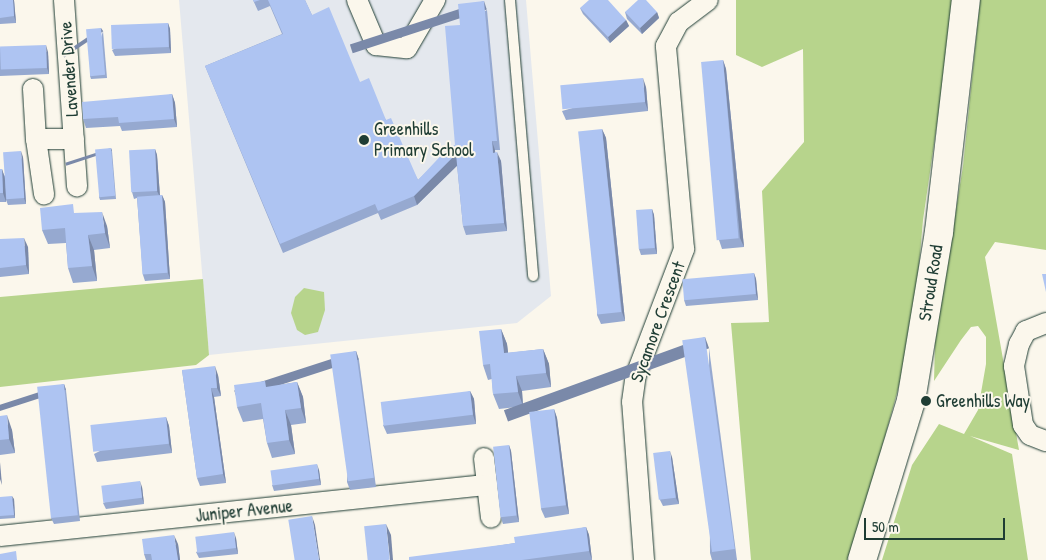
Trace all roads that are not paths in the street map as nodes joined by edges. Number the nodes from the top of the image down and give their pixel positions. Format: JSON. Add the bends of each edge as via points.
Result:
{"nodes":[{"id":1,"x":64,"y":0,"type":"edge"},
{"id":2,"x":357,"y":0,"type":"edge"},
{"id":3,"x":435,"y":0,"type":"edge"},
{"id":4,"x":510,"y":0,"type":"edge"},
{"id":5,"x":708,"y":0,"type":"edge"},
{"id":6,"x":966,"y":0,"type":"edge"},
{"id":7,"x":33,"y":89,"type":"dead end"},
{"id":8,"x":36,"y":138,"type":"junction"},
{"id":9,"x":74,"y":139,"type":"junction"},
{"id":10,"x":77,"y":187,"type":"dead end"},
{"id":11,"x":44,"y":194,"type":"dead end"},
{"id":12,"x":533,"y":276,"type":"dead end"},
{"id":13,"x":1046,"y":323,"type":"edge"},
{"id":14,"x":1046,"y":441,"type":"edge"},
{"id":15,"x":484,"y":458,"type":"dead end"},
{"id":16,"x":487,"y":485,"type":"junction"},
{"id":17,"x":491,"y":518,"type":"dead end"},
{"id":18,"x":0,"y":536,"type":"edge"},
{"id":19,"x":644,"y":560,"type":"edge"},
{"id":20,"x":862,"y":560,"type":"edge"}],
"edges":[{"from":1,"to":9,"type":"street","name":"Lavender Drive"},
{"from":2,"to":3,"type":"street","via":[[376,45],[407,48]]},
{"from":4,"to":12,"type":"lane"},
{"from":5,"to":19,"type":"street","name":"Sycamore Crescent","via":[[679,22],[666,46],[672,84],[684,249],[634,384],[632,402]]},
{"from":6,"to":20,"type":"street","name":"Stroud Road","via":[[939,232],[911,401]]},
{"from":7,"to":8,"type":"street"},
{"from":8,"to":9,"type":"street","name":"Lavender Drive"},
{"from":8,"to":11,"type":"street"},
{"from":9,"to":10,"type":"street","name":"Lavender Drive"},
{"from":13,"to":14,"type":"street","via":[[1026,331],[1014,366],[1023,425],[1030,435]]},
{"from":15,"to":16,"type":"street"},
{"from":16,"to":17,"type":"street"},
{"from":16,"to":18,"type":"street","name":"Juniper Avenue"}]}
